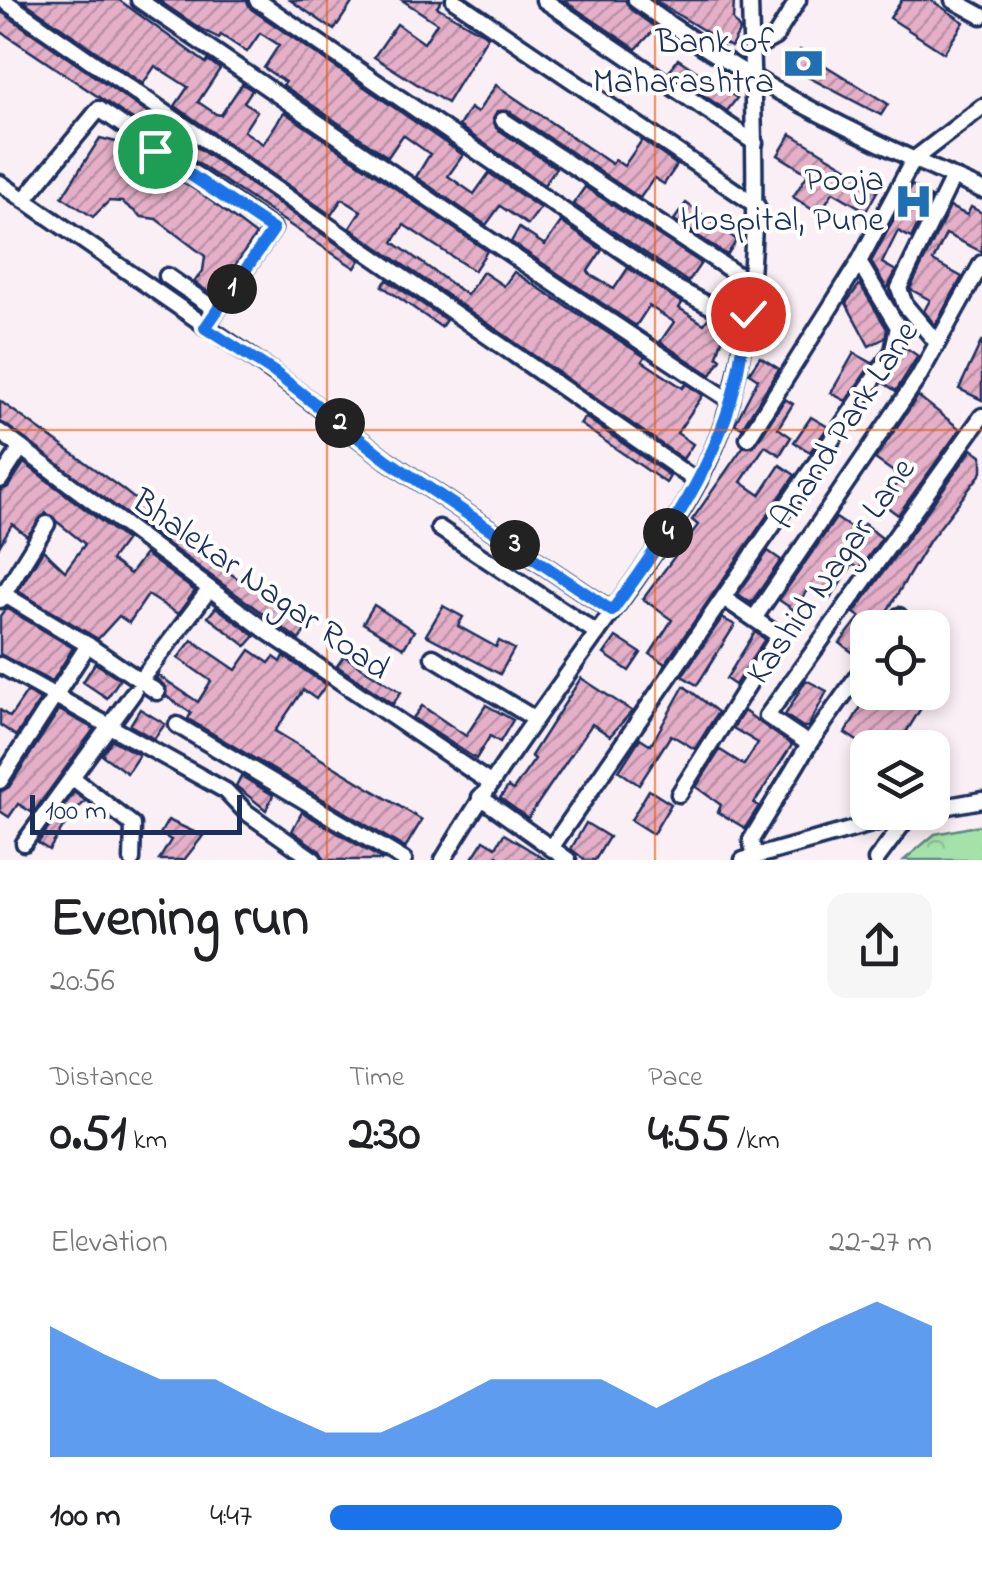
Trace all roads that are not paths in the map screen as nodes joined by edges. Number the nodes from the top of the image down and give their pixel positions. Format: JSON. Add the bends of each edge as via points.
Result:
{"nodes":[{"id":1,"x":3,"y":0,"type":"edge"},
{"id":2,"x":139,"y":0,"type":"edge"},
{"id":3,"x":257,"y":0,"type":"edge"},
{"id":4,"x":454,"y":0,"type":"edge"},
{"id":5,"x":544,"y":0,"type":"edge"},
{"id":6,"x":750,"y":0,"type":"edge"},
{"id":7,"x":798,"y":0,"type":"edge"},
{"id":8,"x":953,"y":0,"type":"edge"},
{"id":9,"x":641,"y":2,"type":"edge"},
{"id":10,"x":982,"y":16,"type":"edge"},
{"id":11,"x":751,"y":50,"type":"junction"},
{"id":12,"x":752,"y":78,"type":"junction"},
{"id":13,"x":982,"y":107,"type":"edge"},
{"id":14,"x":503,"y":120,"type":"dead end"},
{"id":15,"x":755,"y":143,"type":"junction"},
{"id":16,"x":913,"y":160,"type":"junction"},
{"id":17,"x":953,"y":178,"type":"junction"},
{"id":18,"x":0,"y":183,"type":"edge"},
{"id":19,"x":982,"y":190,"type":"edge"},
{"id":20,"x":24,"y":200,"type":"junction"},
{"id":21,"x":757,"y":206,"type":"junction"},
{"id":22,"x":859,"y":262,"type":"junction"},
{"id":23,"x":982,"y":263,"type":"edge"},
{"id":24,"x":167,"y":276,"type":"dead end"},
{"id":25,"x":750,"y":282,"type":"junction"},
{"id":26,"x":216,"y":310,"type":"junction"},
{"id":27,"x":746,"y":325,"type":"junction"},
{"id":28,"x":205,"y":328,"type":"junction"},
{"id":29,"x":938,"y":343,"type":"junction"},
{"id":30,"x":731,"y":401,"type":"junction"},
{"id":31,"x":982,"y":416,"type":"edge"},
{"id":32,"x":0,"y":432,"type":"edge"},
{"id":33,"x":748,"y":438,"type":"dead end"},
{"id":34,"x":21,"y":448,"type":"junction"},
{"id":35,"x":0,"y":480,"type":"edge"},
{"id":36,"x":698,"y":482,"type":"junction"},
{"id":37,"x":46,"y":524,"type":"dead end"},
{"id":38,"x":438,"y":528,"type":"dead end"},
{"id":39,"x":209,"y":590,"type":"junction"},
{"id":40,"x":1,"y":596,"type":"edge"},
{"id":41,"x":725,"y":598,"type":"junction"},
{"id":42,"x":612,"y":611,"type":"junction"},
{"id":43,"x":755,"y":618,"type":"junction"},
{"id":44,"x":597,"y":633,"type":"junction"},
{"id":45,"x":88,"y":644,"type":"junction"},
{"id":46,"x":434,"y":658,"type":"dead end"},
{"id":47,"x":0,"y":666,"type":"edge"},
{"id":48,"x":137,"y":686,"type":"junction"},
{"id":49,"x":850,"y":686,"type":"edge"},
{"id":50,"x":157,"y":692,"type":"dead end"},
{"id":51,"x":56,"y":695,"type":"junction"},
{"id":52,"x":535,"y":720,"type":"junction"},
{"id":53,"x":178,"y":725,"type":"dead end"},
{"id":54,"x":112,"y":726,"type":"junction"},
{"id":55,"x":808,"y":744,"type":"junction"},
{"id":56,"x":1,"y":776,"type":"edge"},
{"id":57,"x":74,"y":778,"type":"junction"},
{"id":58,"x":490,"y":782,"type":"junction"},
{"id":59,"x":678,"y":794,"type":"dead end"},
{"id":60,"x":480,"y":797,"type":"junction"},
{"id":61,"x":982,"y":800,"type":"edge"},
{"id":62,"x":950,"y":806,"type":"edge"},
{"id":63,"x":851,"y":830,"type":"edge"},
{"id":64,"x":900,"y":830,"type":"edge"},
{"id":65,"x":24,"y":843,"type":"dead end"},
{"id":66,"x":551,"y":848,"type":"junction"},
{"id":67,"x":749,"y":858,"type":"edge"},
{"id":68,"x":132,"y":860,"type":"edge"},
{"id":69,"x":314,"y":860,"type":"edge"},
{"id":70,"x":404,"y":860,"type":"edge"},
{"id":71,"x":443,"y":860,"type":"edge"},
{"id":72,"x":568,"y":860,"type":"edge"},
{"id":73,"x":876,"y":860,"type":"edge"}],
"edges":[{"from":1,"to":36,"type":"street"},
{"from":2,"to":30,"type":"street"},
{"from":3,"to":27,"type":"street","via":[[676,288]]},
{"from":4,"to":21,"type":"street"},
{"from":5,"to":15,"type":"street"},
{"from":6,"to":11,"type":"street"},
{"from":7,"to":11,"type":"street","via":[[775,37]]},
{"from":8,"to":10,"type":"street"},
{"from":9,"to":12,"type":"street"},
{"from":11,"to":12,"type":"street"},
{"from":12,"to":15,"type":"street"},
{"from":12,"to":16,"type":"street"},
{"from":13,"to":16,"type":"street"},
{"from":14,"to":25,"type":"street"},
{"from":15,"to":21,"type":"street"},
{"from":16,"to":17,"type":"street"},
{"from":16,"to":22,"type":"street"},
{"from":17,"to":19,"type":"street"},
{"from":17,"to":29,"type":"street","via":[[899,288]]},
{"from":18,"to":20,"type":"street"},
{"from":20,"to":26,"type":"street","via":[[99,108],[273,230]]},
{"from":20,"to":28,"type":"street"},
{"from":21,"to":25,"type":"street"},
{"from":22,"to":33,"type":"street"},
{"from":22,"to":41,"type":"street","via":[[898,326],[898,340]]},
{"from":23,"to":29,"type":"street","name":"Anand Park Lane"},
{"from":24,"to":26,"type":"street"},
{"from":25,"to":27,"type":"street"},
{"from":26,"to":28,"type":"street"},
{"from":27,"to":30,"type":"street"},
{"from":28,"to":42,"type":"street"},
{"from":29,"to":43,"type":"street","name":"Anand Park Lane"},
{"from":30,"to":36,"type":"street"},
{"from":31,"to":55,"type":"street","name":"Kashid Nagar Lane","via":[[767,716]]},
{"from":32,"to":34,"type":"street","name":"Bhalekar Nagar Road"},
{"from":34,"to":35,"type":"street"},
{"from":34,"to":39,"type":"street","name":"Bhalekar Nagar Road"},
{"from":36,"to":42,"type":"street"},
{"from":37,"to":40,"type":"street"},
{"from":38,"to":44,"type":"street"},
{"from":39,"to":48,"type":"street"},
{"from":39,"to":58,"type":"street","name":"Bhalekar Nagar Road"},
{"from":40,"to":45,"type":"street"},
{"from":41,"to":43,"type":"street"},
{"from":41,"to":66,"type":"street"},
{"from":42,"to":44,"type":"street"},
{"from":43,"to":59,"type":"street","via":[[779,636]]},
{"from":44,"to":52,"type":"street"},
{"from":45,"to":48,"type":"street"},
{"from":45,"to":51,"type":"street"},
{"from":46,"to":52,"type":"street"},
{"from":47,"to":51,"type":"street"},
{"from":48,"to":50,"type":"street"},
{"from":48,"to":54,"type":"street"},
{"from":49,"to":55,"type":"street"},
{"from":51,"to":54,"type":"street"},
{"from":51,"to":56,"type":"street"},
{"from":52,"to":58,"type":"street"},
{"from":53,"to":70,"type":"street"},
{"from":54,"to":57,"type":"street"},
{"from":54,"to":69,"type":"street","via":[[226,791]]},
{"from":55,"to":67,"type":"street","via":[[752,840]]},
{"from":57,"to":65,"type":"street"},
{"from":57,"to":68,"type":"street","via":[[133,824]]},
{"from":58,"to":60,"type":"street"},
{"from":60,"to":66,"type":"street"},
{"from":60,"to":71,"type":"street"},
{"from":61,"to":62,"type":"street"},
{"from":63,"to":67,"type":"street"},
{"from":64,"to":73,"type":"street"},
{"from":66,"to":72,"type":"street"}]}
